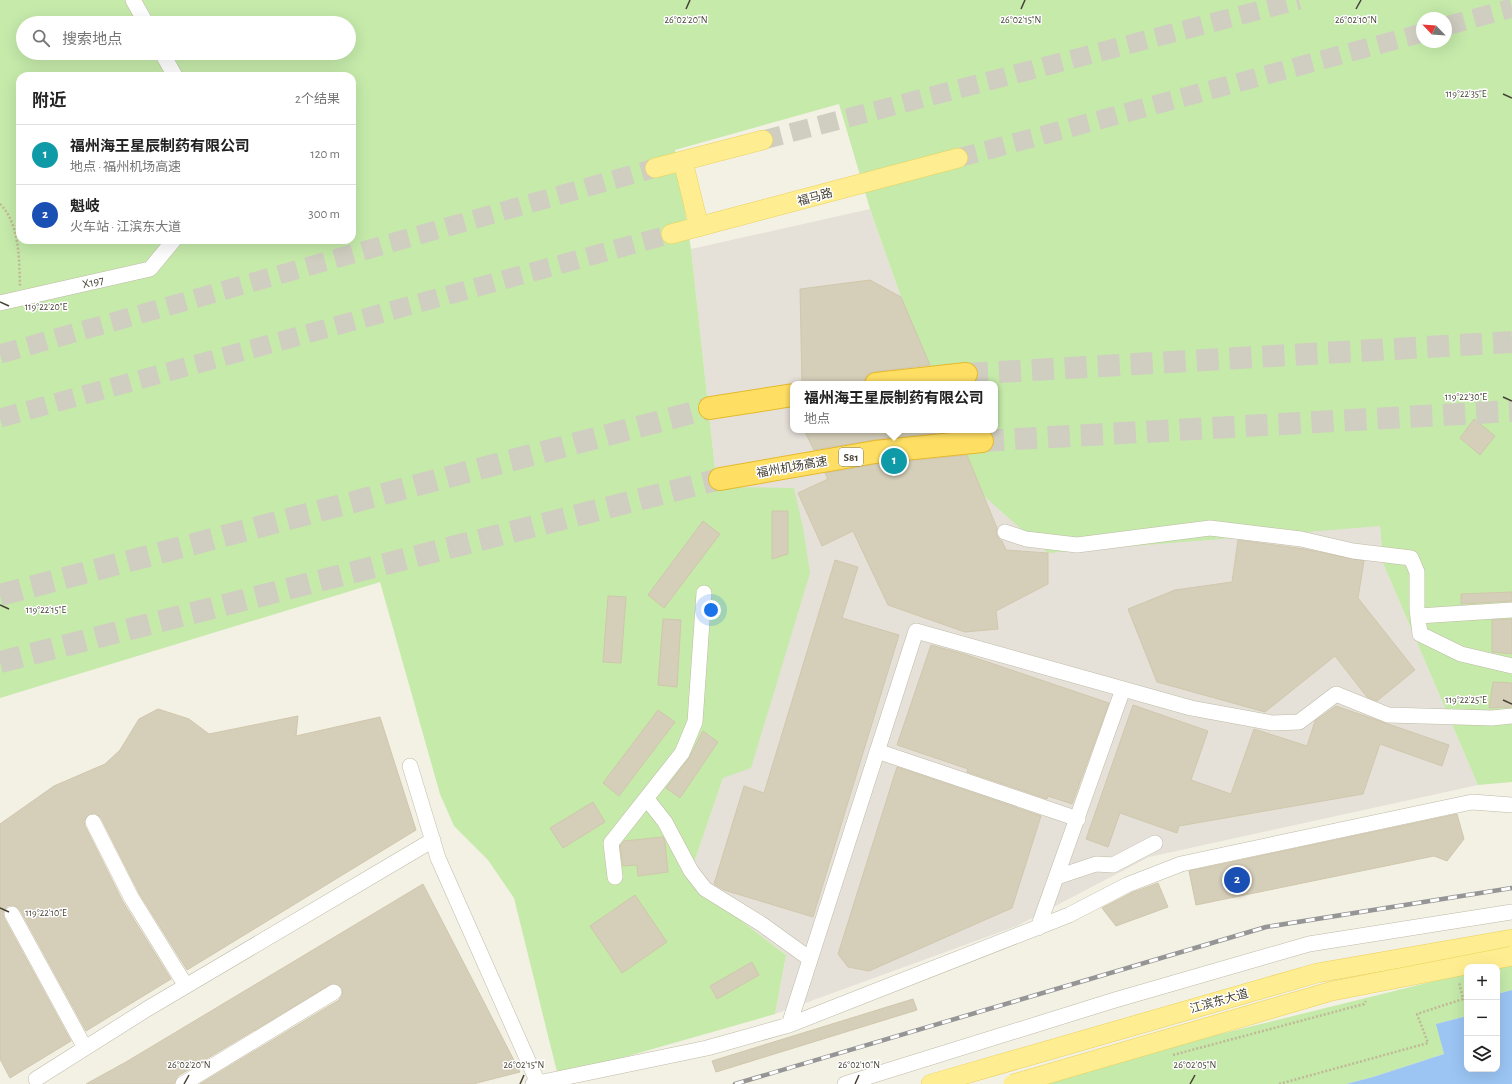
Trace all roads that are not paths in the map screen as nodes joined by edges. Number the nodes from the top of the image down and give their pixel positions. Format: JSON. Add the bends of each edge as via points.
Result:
{"nodes":[{"id":1,"x":133,"y":0,"type":"edge"},
{"id":2,"x":142,"y":16,"type":"edge"},
{"id":3,"x":166,"y":60,"type":"edge"},
{"id":4,"x":173,"y":72,"type":"edge"},
{"id":5,"x":763,"y":140,"type":"tunnel mouth"},
{"id":6,"x":958,"y":158,"type":"tunnel mouth"},
{"id":7,"x":683,"y":160,"type":"junction"},
{"id":8,"x":655,"y":168,"type":"tunnel mouth"},
{"id":9,"x":699,"y":227,"type":"junction"},
{"id":10,"x":671,"y":234,"type":"tunnel mouth"},
{"id":11,"x":171,"y":244,"type":"edge"},
{"id":12,"x":0,"y":303,"type":"edge"},
{"id":13,"x":966,"y":374,"type":"tunnel mouth"},
{"id":14,"x":903,"y":381,"type":"edge"},
{"id":15,"x":790,"y":395,"type":"edge"},
{"id":16,"x":710,"y":408,"type":"tunnel mouth"},
{"id":17,"x":982,"y":441,"type":"tunnel mouth"},
{"id":18,"x":720,"y":479,"type":"tunnel mouth"},
{"id":19,"x":1005,"y":532,"type":"dead end"},
{"id":20,"x":704,"y":593,"type":"dead end"},
{"id":21,"x":1512,"y":610,"type":"edge"},
{"id":22,"x":1418,"y":616,"type":"junction"},
{"id":23,"x":1512,"y":666,"type":"edge"},
{"id":24,"x":1123,"y":689,"type":"junction"},
{"id":25,"x":1512,"y":716,"type":"edge"},
{"id":26,"x":877,"y":751,"type":"junction"},
{"id":27,"x":410,"y":766,"type":"dead end"},
{"id":28,"x":647,"y":799,"type":"junction"},
{"id":29,"x":1512,"y":805,"type":"edge"},
{"id":30,"x":1078,"y":819,"type":"junction"},
{"id":31,"x":93,"y":822,"type":"dead end"},
{"id":32,"x":433,"y":840,"type":"junction"},
{"id":33,"x":1155,"y":843,"type":"dead end"},
{"id":34,"x":615,"y":877,"type":"dead end"},
{"id":35,"x":1057,"y":877,"type":"junction"},
{"id":36,"x":1512,"y":912,"type":"edge"},
{"id":37,"x":12,"y":914,"type":"dead end"},
{"id":38,"x":1038,"y":928,"type":"junction"},
{"id":39,"x":1512,"y":939,"type":"edge"},
{"id":40,"x":1512,"y":956,"type":"edge"},
{"id":41,"x":810,"y":960,"type":"junction"},
{"id":42,"x":186,"y":986,"type":"junction"},
{"id":43,"x":334,"y":992,"type":"dead end"},
{"id":44,"x":789,"y":1025,"type":"junction"},
{"id":45,"x":85,"y":1048,"type":"junction"},
{"id":46,"x":36,"y":1079,"type":"dead end"},
{"id":47,"x":536,"y":1083,"type":"edge"},
{"id":48,"x":183,"y":1084,"type":"edge"},
{"id":49,"x":845,"y":1084,"type":"edge"},
{"id":50,"x":931,"y":1084,"type":"edge"},
{"id":51,"x":1013,"y":1084,"type":"edge"}],
"edges":[{"from":1,"to":2,"type":"street"},
{"from":3,"to":4,"type":"street"},
{"from":5,"to":7,"type":"main road"},
{"from":6,"to":9,"type":"main road","name":"福马路"},
{"from":7,"to":8,"type":"main road"},
{"from":7,"to":9,"type":"main road"},
{"from":9,"to":10,"type":"main road","name":"福马路"},
{"from":11,"to":12,"type":"street","name":"X197","number":"X197","via":[[150,269]]},
{"from":13,"to":14,"type":"highway"},
{"from":15,"to":16,"type":"highway"},
{"from":17,"to":18,"type":"highway","name":"福州机场高速","number":"S81","via":[[875,452]]},
{"from":19,"to":22,"type":"street","via":[[1026,539],[1077,545],[1210,528],[1301,539],[1353,551],[1411,558],[1417,572]]},
{"from":20,"to":28,"type":"street","via":[[695,722],[682,753]]},
{"from":21,"to":22,"type":"street"},
{"from":22,"to":23,"type":"street","via":[[1420,634],[1461,654]]},
{"from":24,"to":25,"type":"street","via":[[1191,708],[1272,722],[1299,722],[1336,694],[1388,715],[1492,718]]},
{"from":24,"to":26,"type":"street","via":[[916,631]]},
{"from":24,"to":30,"type":"street"},
{"from":26,"to":30,"type":"street"},
{"from":26,"to":41,"type":"street"},
{"from":27,"to":32,"type":"street"},
{"from":28,"to":34,"type":"street","via":[[611,843]]},
{"from":28,"to":41,"type":"street","via":[[665,822],[691,871],[706,889],[763,925]]},
{"from":29,"to":38,"type":"street","via":[[1472,802],[1181,864],[1127,885]]},
{"from":30,"to":35,"type":"street"},
{"from":31,"to":42,"type":"street","via":[[131,897]]},
{"from":32,"to":42,"type":"street"},
{"from":32,"to":47,"type":"street","via":[[438,858]]},
{"from":33,"to":35,"type":"street","via":[[1113,866],[1096,864]]},
{"from":35,"to":38,"type":"street"},
{"from":36,"to":49,"type":"street","via":[[1309,944],[1115,1000]]},
{"from":37,"to":45,"type":"street"},
{"from":38,"to":44,"type":"street"},
{"from":39,"to":50,"type":"main road","name":"江滨东大道","via":[[1317,973]]},
{"from":40,"to":51,"type":"main road","bridge":true,"via":[[1332,991]]},
{"from":41,"to":44,"type":"street"},
{"from":42,"to":45,"type":"street"},
{"from":43,"to":48,"type":"street"},
{"from":44,"to":47,"type":"street","via":[[707,1048]]},
{"from":45,"to":46,"type":"street"}]}
